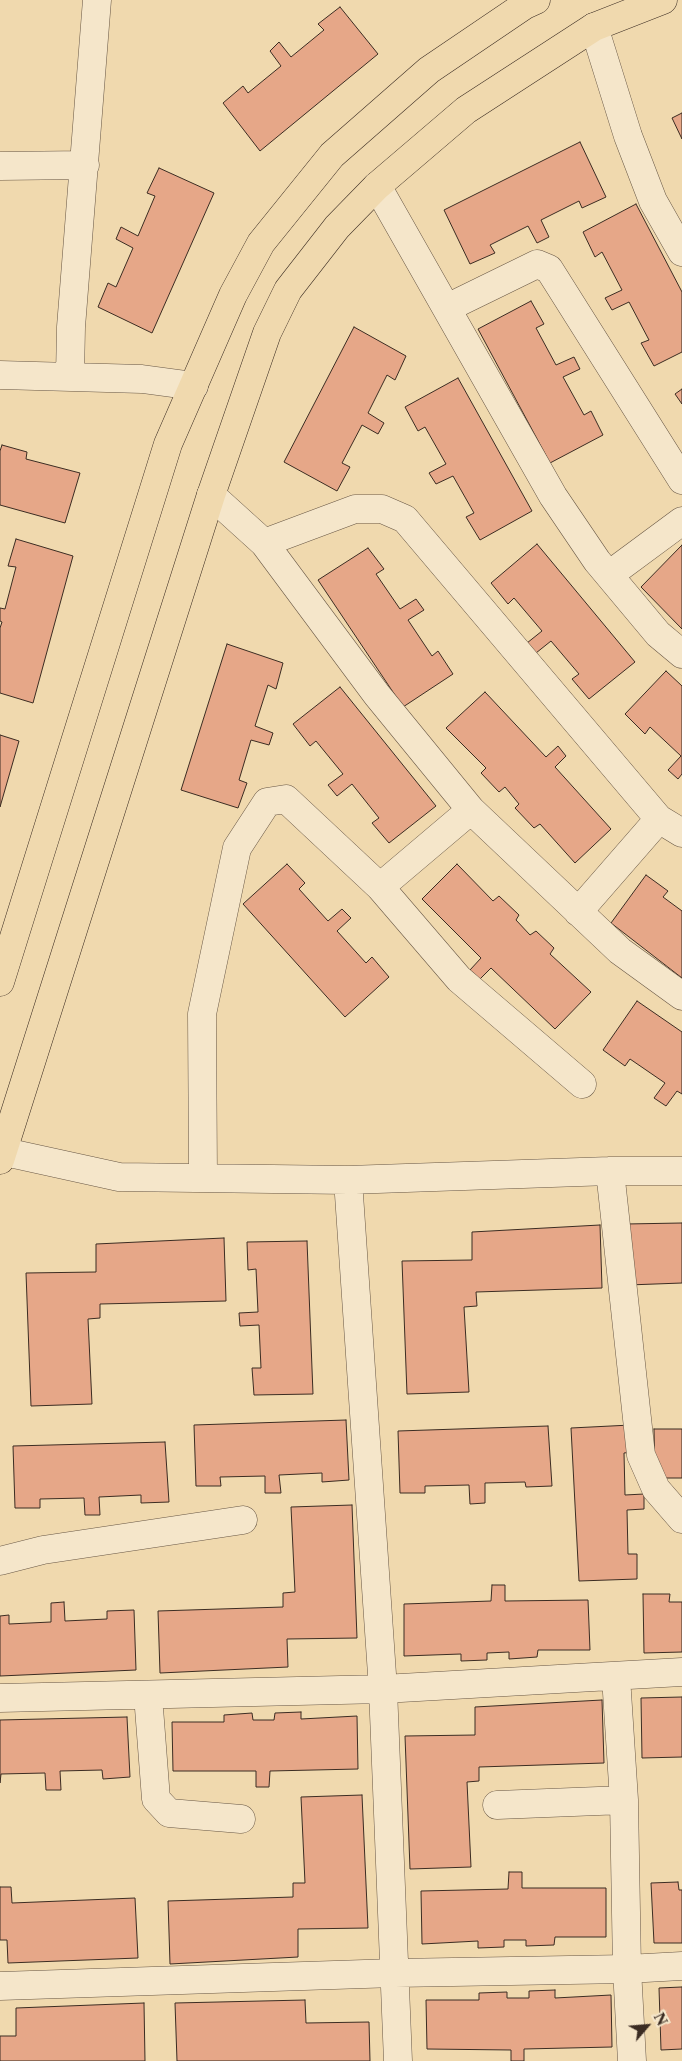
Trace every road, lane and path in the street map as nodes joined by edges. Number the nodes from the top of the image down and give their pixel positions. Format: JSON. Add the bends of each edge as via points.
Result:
{"nodes":[{"id":1,"x":97,"y":0,"type":"edge"},
{"id":2,"x":536,"y":0,"type":"edge"},
{"id":3,"x":663,"y":0,"type":"edge"},
{"id":4,"x":594,"y":27,"type":"junction"},
{"id":5,"x":0,"y":166,"type":"edge"},
{"id":6,"x":85,"y":166,"type":"junction"},
{"id":7,"x":377,"y":186,"type":"junction"},
{"id":8,"x":682,"y":252,"type":"edge"},
{"id":9,"x":447,"y":308,"type":"junction"},
{"id":10,"x":0,"y":375,"type":"edge"},
{"id":11,"x":70,"y":376,"type":"junction"},
{"id":12,"x":194,"y":386,"type":"junction"},
{"id":13,"x":682,"y":480,"type":"edge"},
{"id":14,"x":211,"y":495,"type":"junction"},
{"id":15,"x":682,"y":521,"type":"edge"},
{"id":16,"x":264,"y":543,"type":"junction"},
{"id":17,"x":609,"y":575,"type":"junction"},
{"id":18,"x":682,"y":654,"type":"edge"},
{"id":19,"x":471,"y":810,"type":"junction"},
{"id":20,"x":659,"y":819,"type":"junction"},
{"id":21,"x":682,"y":833,"type":"edge"},
{"id":22,"x":380,"y":887,"type":"junction"},
{"id":23,"x":578,"y":912,"type":"junction"},
{"id":24,"x":0,"y":982,"type":"edge"},
{"id":25,"x":682,"y":996,"type":"edge"},
{"id":26,"x":582,"y":1084,"type":"dead end"},
{"id":27,"x":1,"y":1154,"type":"edge"},
{"id":28,"x":610,"y":1171,"type":"junction"},
{"id":29,"x":682,"y":1171,"type":"edge"},
{"id":30,"x":203,"y":1178,"type":"junction"},
{"id":31,"x":348,"y":1180,"type":"junction"},
{"id":32,"x":682,"y":1519,"type":"edge"},
{"id":33,"x":243,"y":1520,"type":"dead end"},
{"id":34,"x":0,"y":1561,"type":"edge"},
{"id":35,"x":682,"y":1672,"type":"edge"},
{"id":36,"x":616,"y":1677,"type":"junction"},
{"id":37,"x":383,"y":1689,"type":"junction"},
{"id":38,"x":148,"y":1695,"type":"junction"},
{"id":39,"x":0,"y":1698,"type":"edge"},
{"id":40,"x":624,"y":1800,"type":"junction"},
{"id":41,"x":497,"y":1805,"type":"dead end"},
{"id":42,"x":241,"y":1819,"type":"dead end"},
{"id":43,"x":682,"y":1966,"type":"edge"},
{"id":44,"x":627,"y":1969,"type":"junction"},
{"id":45,"x":395,"y":1974,"type":"junction"},
{"id":46,"x":0,"y":1986,"type":"edge"},
{"id":47,"x":398,"y":2061,"type":"edge"},
{"id":48,"x":632,"y":2061,"type":"edge"}],
"edges":[{"from":1,"to":6,"type":"street"},
{"from":2,"to":12,"type":"main road","via":[[429,70],[332,155],[261,244],[233,295]]},
{"from":3,"to":4,"type":"main road"},
{"from":4,"to":7,"type":"main road","via":[[466,110]]},
{"from":4,"to":8,"type":"street","via":[[628,136],[653,201]]},
{"from":5,"to":6,"type":"street"},
{"from":6,"to":11,"type":"street"},
{"from":7,"to":9,"type":"street"},
{"from":7,"to":14,"type":"main road","via":[[337,227],[288,290],[267,333]]},
{"from":9,"to":13,"type":"street","via":[[537,264],[549,269]]},
{"from":9,"to":17,"type":"street","via":[[553,496]]},
{"from":10,"to":11,"type":"street"},
{"from":11,"to":12,"type":"street","via":[[142,379]]},
{"from":12,"to":24,"type":"main road","via":[[168,444]]},
{"from":14,"to":16,"type":"street"},
{"from":14,"to":27,"type":"main road"},
{"from":15,"to":17,"type":"street"},
{"from":16,"to":19,"type":"street","via":[[377,695]]},
{"from":16,"to":20,"type":"street","via":[[355,509],[382,508],[405,519]]},
{"from":17,"to":18,"type":"street","via":[[658,634]]},
{"from":19,"to":22,"type":"street"},
{"from":19,"to":23,"type":"street"},
{"from":20,"to":21,"type":"street"},
{"from":20,"to":23,"type":"street"},
{"from":22,"to":26,"type":"street","via":[[459,979]]},
{"from":22,"to":30,"type":"street","via":[[286,799],[266,802],[237,848],[202,1014]]},
{"from":23,"to":25,"type":"street","via":[[620,951]]},
{"from":27,"to":30,"type":"street","via":[[119,1177]]},
{"from":28,"to":29,"type":"street"},
{"from":28,"to":31,"type":"street"},
{"from":28,"to":32,"type":"street","via":[[642,1455],[656,1489]]},
{"from":30,"to":31,"type":"street"},
{"from":31,"to":37,"type":"street"},
{"from":33,"to":34,"type":"street","via":[[43,1550]]},
{"from":35,"to":36,"type":"street"},
{"from":36,"to":37,"type":"street"},
{"from":36,"to":40,"type":"street"},
{"from":37,"to":38,"type":"street"},
{"from":37,"to":45,"type":"street"},
{"from":38,"to":39,"type":"street"},
{"from":38,"to":42,"type":"street","via":[[156,1799],[169,1813]]},
{"from":40,"to":41,"type":"street"},
{"from":40,"to":44,"type":"street"},
{"from":43,"to":44,"type":"street"},
{"from":44,"to":45,"type":"street"},
{"from":44,"to":48,"type":"street"},
{"from":45,"to":46,"type":"street"},
{"from":45,"to":47,"type":"street"}]}
